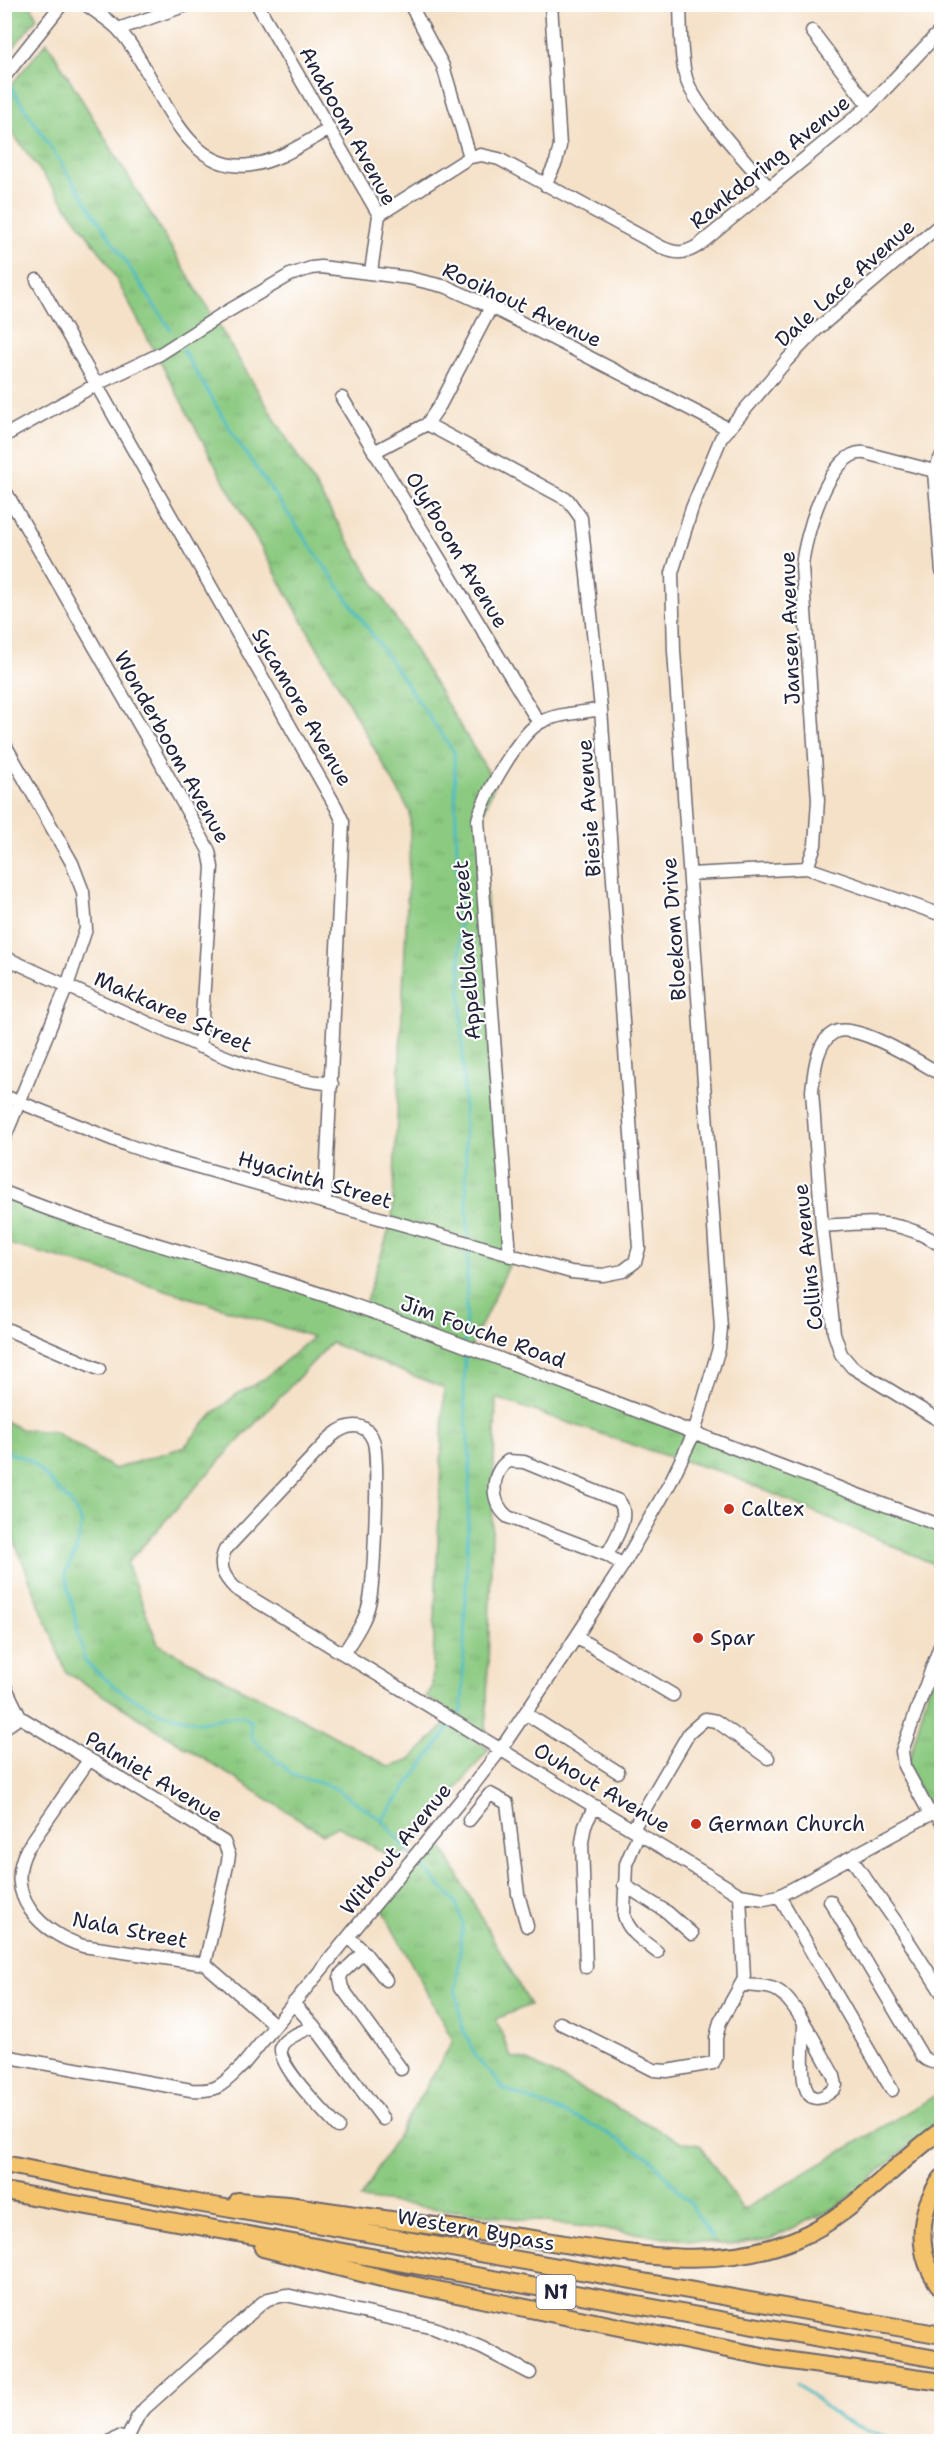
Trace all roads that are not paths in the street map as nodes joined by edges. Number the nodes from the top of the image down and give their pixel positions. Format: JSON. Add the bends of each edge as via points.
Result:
{"nodes":[{"id":1,"x":62,"y":4,"type":"edge"},
{"id":2,"x":85,"y":4,"type":"edge"},
{"id":3,"x":190,"y":4,"type":"edge"},
{"id":4,"x":257,"y":4,"type":"edge"},
{"id":5,"x":410,"y":4,"type":"edge"},
{"id":6,"x":551,"y":4,"type":"edge"},
{"id":7,"x":680,"y":4,"type":"edge"},
{"id":8,"x":118,"y":29,"type":"junction"},
{"id":9,"x":942,"y":29,"type":"edge"},
{"id":10,"x":812,"y":31,"type":"dead end"},
{"id":11,"x":6,"y":76,"type":"edge"},
{"id":12,"x":869,"y":106,"type":"junction"},
{"id":13,"x":330,"y":129,"type":"junction"},
{"id":14,"x":470,"y":157,"type":"junction"},
{"id":15,"x":545,"y":185,"type":"junction"},
{"id":16,"x":769,"y":188,"type":"junction"},
{"id":17,"x":379,"y":215,"type":"junction"},
{"id":18,"x":942,"y":224,"type":"edge"},
{"id":19,"x":371,"y":272,"type":"junction"},
{"id":20,"x":37,"y":280,"type":"dead end"},
{"id":21,"x":491,"y":307,"type":"junction"},
{"id":22,"x":97,"y":384,"type":"junction"},
{"id":23,"x":342,"y":398,"type":"dead end"},
{"id":24,"x":427,"y":424,"type":"junction"},
{"id":25,"x":729,"y":429,"type":"junction"},
{"id":26,"x":4,"y":436,"type":"edge"},
{"id":27,"x":374,"y":452,"type":"junction"},
{"id":28,"x":942,"y":455,"type":"edge"},
{"id":29,"x":938,"y":472,"type":"edge"},
{"id":30,"x":4,"y":489,"type":"edge"},
{"id":31,"x":942,"y":571,"type":"edge"},
{"id":32,"x":601,"y":709,"type":"junction"},
{"id":33,"x":539,"y":723,"type":"junction"},
{"id":34,"x":4,"y":743,"type":"edge"},
{"id":35,"x":807,"y":868,"type":"junction"},
{"id":36,"x":690,"y":874,"type":"junction"},
{"id":37,"x":942,"y":915,"type":"edge"},
{"id":38,"x":4,"y":957,"type":"edge"},
{"id":39,"x":67,"y":986,"type":"junction"},
{"id":40,"x":200,"y":1047,"type":"junction"},
{"id":41,"x":942,"y":1075,"type":"edge"},
{"id":42,"x":332,"y":1084,"type":"junction"},
{"id":43,"x":4,"y":1096,"type":"edge"},
{"id":44,"x":18,"y":1103,"type":"junction"},
{"id":45,"x":4,"y":1139,"type":"edge"},
{"id":46,"x":4,"y":1192,"type":"edge"},
{"id":47,"x":325,"y":1202,"type":"junction"},
{"id":48,"x":822,"y":1226,"type":"junction"},
{"id":49,"x":942,"y":1246,"type":"edge"},
{"id":50,"x":510,"y":1256,"type":"junction"},
{"id":51,"x":623,"y":1271,"type":"joint"},
{"id":52,"x":4,"y":1328,"type":"edge"},
{"id":53,"x":99,"y":1369,"type":"dead end"},
{"id":54,"x":942,"y":1422,"type":"edge"},
{"id":55,"x":694,"y":1433,"type":"junction"},
{"id":56,"x":942,"y":1526,"type":"edge"},
{"id":57,"x":607,"y":1555,"type":"junction"},
{"id":58,"x":622,"y":1565,"type":"junction"},
{"id":59,"x":576,"y":1637,"type":"junction"},
{"id":60,"x":940,"y":1646,"type":"edge"},
{"id":61,"x":344,"y":1653,"type":"junction"},
{"id":62,"x":4,"y":1684,"type":"edge"},
{"id":63,"x":673,"y":1695,"type":"dead end"},
{"id":64,"x":525,"y":1713,"type":"junction"},
{"id":65,"x":20,"y":1717,"type":"junction"},
{"id":66,"x":4,"y":1728,"type":"edge"},
{"id":67,"x":501,"y":1749,"type":"junction"},
{"id":68,"x":768,"y":1758,"type":"dead end"},
{"id":69,"x":89,"y":1760,"type":"junction"},
{"id":70,"x":618,"y":1772,"type":"dead end"},
{"id":71,"x":474,"y":1784,"type":"junction"},
{"id":72,"x":490,"y":1794,"type":"junction"},
{"id":73,"x":595,"y":1806,"type":"junction"},
{"id":74,"x":937,"y":1814,"type":"edge"},
{"id":75,"x":469,"y":1820,"type":"dead end"},
{"id":76,"x":636,"y":1831,"type":"junction"},
{"id":77,"x":851,"y":1858,"type":"junction"},
{"id":78,"x":624,"y":1885,"type":"junction"},
{"id":79,"x":740,"y":1895,"type":"junction"},
{"id":80,"x":779,"y":1896,"type":"junction"},
{"id":81,"x":830,"y":1901,"type":"dead end"},
{"id":82,"x":527,"y":1926,"type":"dead end"},
{"id":83,"x":692,"y":1934,"type":"dead end"},
{"id":84,"x":349,"y":1937,"type":"junction"},
{"id":85,"x":364,"y":1952,"type":"junction"},
{"id":86,"x":657,"y":1952,"type":"dead end"},
{"id":87,"x":205,"y":1964,"type":"junction"},
{"id":88,"x":586,"y":1966,"type":"dead end"},
{"id":89,"x":386,"y":1980,"type":"dead end"},
{"id":90,"x":742,"y":1985,"type":"junction"},
{"id":91,"x":942,"y":1993,"type":"edge"},
{"id":92,"x":293,"y":2003,"type":"junction"},
{"id":93,"x":560,"y":2023,"type":"dead end"},
{"id":94,"x":275,"y":2025,"type":"junction"},
{"id":95,"x":314,"y":2025,"type":"junction"},
{"id":96,"x":804,"y":2025,"type":"junction"},
{"id":97,"x":4,"y":2056,"type":"edge"},
{"id":98,"x":942,"y":2062,"type":"edge"},
{"id":99,"x":401,"y":2068,"type":"dead end"},
{"id":100,"x":892,"y":2090,"type":"dead end"},
{"id":101,"x":382,"y":2119,"type":"dead end"},
{"id":102,"x":339,"y":2127,"type":"dead end"},
{"id":103,"x":942,"y":2130,"type":"edge"},
{"id":104,"x":4,"y":2164,"type":"edge"},
{"id":105,"x":942,"y":2178,"type":"edge"},
{"id":106,"x":4,"y":2191,"type":"edge"},
{"id":107,"x":186,"y":2200,"type":"junction"},
{"id":108,"x":171,"y":2221,"type":"junction"},
{"id":109,"x":942,"y":2289,"type":"edge"},
{"id":110,"x":942,"y":2335,"type":"edge"},
{"id":111,"x":942,"y":2360,"type":"edge"},
{"id":112,"x":530,"y":2373,"type":"dead end"},
{"id":113,"x":937,"y":2382,"type":"edge"},
{"id":114,"x":129,"y":2440,"type":"edge"},
{"id":115,"x":111,"y":2442,"type":"edge"}],
"edges":[{"from":1,"to":11,"type":"street"},
{"from":2,"to":8,"type":"street"},
{"from":3,"to":8,"type":"street"},
{"from":4,"to":13,"type":"street","name":"Anaboom Avenue"},
{"from":5,"to":14,"type":"street","via":[[443,66]]},
{"from":6,"to":15,"type":"street","via":[[560,146]]},
{"from":7,"to":16,"type":"street","via":[[689,86]]},
{"from":8,"to":13,"type":"street","via":[[186,138],[209,158],[236,166],[263,163]]},
{"from":9,"to":12,"type":"street","name":"Rankdoring Avenue"},
{"from":10,"to":12,"type":"street"},
{"from":12,"to":16,"type":"street","name":"Rankdoring Avenue"},
{"from":13,"to":17,"type":"street","name":"Anaboom Avenue"},
{"from":14,"to":15,"type":"street","name":"Rankdoring Avenue","via":[[499,159]]},
{"from":14,"to":17,"type":"street"},
{"from":15,"to":16,"type":"street","name":"Rankdoring Avenue","via":[[663,248],[682,253],[699,245]]},
{"from":17,"to":19,"type":"street","name":"Anaboom Avenue"},
{"from":18,"to":25,"type":"street","name":"Dale Lace Avenue","via":[[815,331]]},
{"from":19,"to":21,"type":"street","name":"Rooihout Avenue","via":[[432,283]]},
{"from":19,"to":22,"type":"street","name":"Rooihout Avenue","via":[[321,267],[301,270],[160,354]]},
{"from":20,"to":22,"type":"street","name":"Sycamore Avenue"},
{"from":21,"to":24,"type":"street"},
{"from":21,"to":25,"type":"street","name":"Rooihout Avenue"},
{"from":22,"to":26,"type":"street","name":"Rooihout Avenue"},
{"from":22,"to":42,"type":"street","name":"Sycamore Avenue","via":[[343,822]]},
{"from":23,"to":27,"type":"street","name":"Olyfboom Avenue"},
{"from":24,"to":27,"type":"street"},
{"from":24,"to":32,"type":"street","name":"Biesie Avenue","via":[[559,496],[578,511],[584,530]]},
{"from":25,"to":36,"type":"street","name":"Bloekom Drive","via":[[706,471],[672,573]]},
{"from":27,"to":33,"type":"street","name":"Olyfboom Avenue"},
{"from":28,"to":29,"type":"street"},
{"from":29,"to":31,"type":"street"},
{"from":29,"to":35,"type":"street","name":"Jansen Avenue","via":[[854,453],[829,483],[808,531],[802,567],[818,800],[815,845]]},
{"from":30,"to":40,"type":"street","name":"Wonderboom Avenue","via":[[209,850],[212,867]]},
{"from":32,"to":33,"type":"street"},
{"from":32,"to":51,"type":"street","name":"Biesie Avenue","via":[[639,1248],[635,1262]]},
{"from":33,"to":50,"type":"street","name":"Appelblaar Street","via":[[524,737],[493,783],[477,826]]},
{"from":34,"to":39,"type":"street","via":[[72,863],[83,892],[86,929]]},
{"from":35,"to":36,"type":"street"},
{"from":35,"to":37,"type":"street"},
{"from":36,"to":55,"type":"street","name":"Bloekom Drive","via":[[721,1328]]},
{"from":38,"to":39,"type":"street","name":"Makkaree Street"},
{"from":39,"to":40,"type":"street","name":"Makkaree Street"},
{"from":39,"to":44,"type":"street"},
{"from":40,"to":42,"type":"street","name":"Makkaree Street","via":[[262,1070]]},
{"from":41,"to":48,"type":"street","name":"Collins Avenue","via":[[853,1031],[843,1030],[828,1037],[819,1053],[812,1091]]},
{"from":42,"to":47,"type":"street","name":"Sycamore Avenue"},
{"from":43,"to":44,"type":"street","name":"Hyacinth Street"},
{"from":44,"to":45,"type":"street"},
{"from":44,"to":47,"type":"street","name":"Hyacinth Street","via":[[159,1156]]},
{"from":46,"to":55,"type":"street","name":"Jim Fouche Road","via":[[84,1222],[312,1291]]},
{"from":47,"to":50,"type":"street","name":"Hyacinth Street"},
{"from":48,"to":49,"type":"street","via":[[894,1224],[920,1232]]},
{"from":48,"to":54,"type":"street","name":"Collins Avenue","via":[[834,1333],[842,1354],[852,1366]]},
{"from":50,"to":51,"type":"street","name":"Hyacinth Street","via":[[571,1272],[603,1275]]},
{"from":52,"to":53,"type":"street"},
{"from":55,"to":56,"type":"street","name":"Jim Fouche Road"},
{"from":55,"to":58,"type":"street","name":"Without Avenue","via":[[659,1505]]},
{"from":57,"to":57,"type":"street","via":[[624,1511],[619,1501],[524,1462],[508,1461],[499,1470],[496,1503],[508,1517]]},
{"from":57,"to":58,"type":"street"},
{"from":58,"to":59,"type":"street","name":"Without Avenue"},
{"from":59,"to":63,"type":"street"},
{"from":59,"to":64,"type":"street","name":"Without Avenue"},
{"from":60,"to":74,"type":"street","via":[[902,1751],[904,1766]]},
{"from":61,"to":61,"type":"street","name":"Ouhout Avenue","via":[[234,1588],[221,1565],[232,1542],[332,1436],[344,1427],[357,1426],[369,1433],[375,1446],[374,1539],[370,1603]]},
{"from":61,"to":67,"type":"street","name":"Ouhout Avenue"},
{"from":62,"to":65,"type":"street"},
{"from":64,"to":67,"type":"street","name":"Without Avenue"},
{"from":64,"to":70,"type":"street"},
{"from":65,"to":66,"type":"street"},
{"from":65,"to":69,"type":"street","name":"Palmiet Avenue"},
{"from":67,"to":71,"type":"street","name":"Without Avenue"},
{"from":67,"to":73,"type":"street","name":"Ouhout Avenue"},
{"from":68,"to":76,"type":"street","via":[[716,1721],[705,1719],[689,1733]]},
{"from":69,"to":87,"type":"street","name":"Palmiet Avenue","via":[[224,1842],[228,1862]]},
{"from":69,"to":87,"type":"street","name":"Nala Street","via":[[20,1863],[21,1891],[28,1905],[49,1930],[64,1940]]},
{"from":71,"to":72,"type":"street"},
{"from":71,"to":84,"type":"street","name":"Without Avenue"},
{"from":72,"to":75,"type":"street"},
{"from":72,"to":82,"type":"street","via":[[507,1803],[518,1894]]},
{"from":73,"to":76,"type":"street","name":"Ouhout Avenue"},
{"from":73,"to":88,"type":"street","via":[[585,1824],[582,1842]]},
{"from":74,"to":77,"type":"street","name":"Ouhout Avenue"},
{"from":76,"to":78,"type":"street"},
{"from":76,"to":79,"type":"street","name":"Ouhout Avenue"},
{"from":77,"to":80,"type":"street","name":"Ouhout Avenue"},
{"from":77,"to":91,"type":"street"},
{"from":78,"to":83,"type":"street","via":[[667,1912]]},
{"from":78,"to":86,"type":"street","via":[[626,1922]]},
{"from":79,"to":80,"type":"street","name":"Ouhout Avenue","via":[[764,1899]]},
{"from":79,"to":90,"type":"street"},
{"from":80,"to":100,"type":"street"},
{"from":81,"to":98,"type":"street","via":[[922,2056],[934,2063]]},
{"from":84,"to":85,"type":"street"},
{"from":84,"to":92,"type":"street","name":"Without Avenue"},
{"from":85,"to":89,"type":"street"},
{"from":85,"to":99,"type":"street","via":[[345,1969],[340,1983]]},
{"from":87,"to":94,"type":"street","name":"Nala Street"},
{"from":90,"to":93,"type":"street","via":[[717,2030],[713,2063],[654,2070]]},
{"from":90,"to":96,"type":"street","via":[[777,1990]]},
{"from":92,"to":94,"type":"street","name":"Without Avenue"},
{"from":92,"to":95,"type":"street"},
{"from":94,"to":97,"type":"street","name":"Without Avenue","via":[[242,2066],[211,2091]]},
{"from":95,"to":101,"type":"street"},
{"from":95,"to":102,"type":"street","via":[[283,2044],[280,2056],[312,2101]]},
{"from":96,"to":96,"type":"street","via":[[836,2082],[831,2092],[816,2099],[807,2094],[804,2082]]},
{"from":103,"to":107,"type":"highway","via":[[867,2194],[824,2224],[756,2253],[720,2257],[647,2255],[276,2204]]},
{"from":104,"to":107,"type":"highway","name":"Western Bypass","number":"N1"},
{"from":105,"to":109,"type":"highway","via":[[924,2214],[922,2232],[926,2264]]},
{"from":106,"to":108,"type":"highway","number":"N1"},
{"from":107,"to":110,"type":"highway","name":"Western Bypass","number":"N1"},
{"from":108,"to":111,"type":"highway","number":"N1"},
{"from":108,"to":113,"type":"highway","via":[[393,2281],[777,2359]]},
{"from":112,"to":114,"type":"street","via":[[434,2328],[279,2296],[262,2303],[154,2400],[137,2418]]},
{"from":114,"to":115,"type":"street","via":[[119,2437]]}]}
